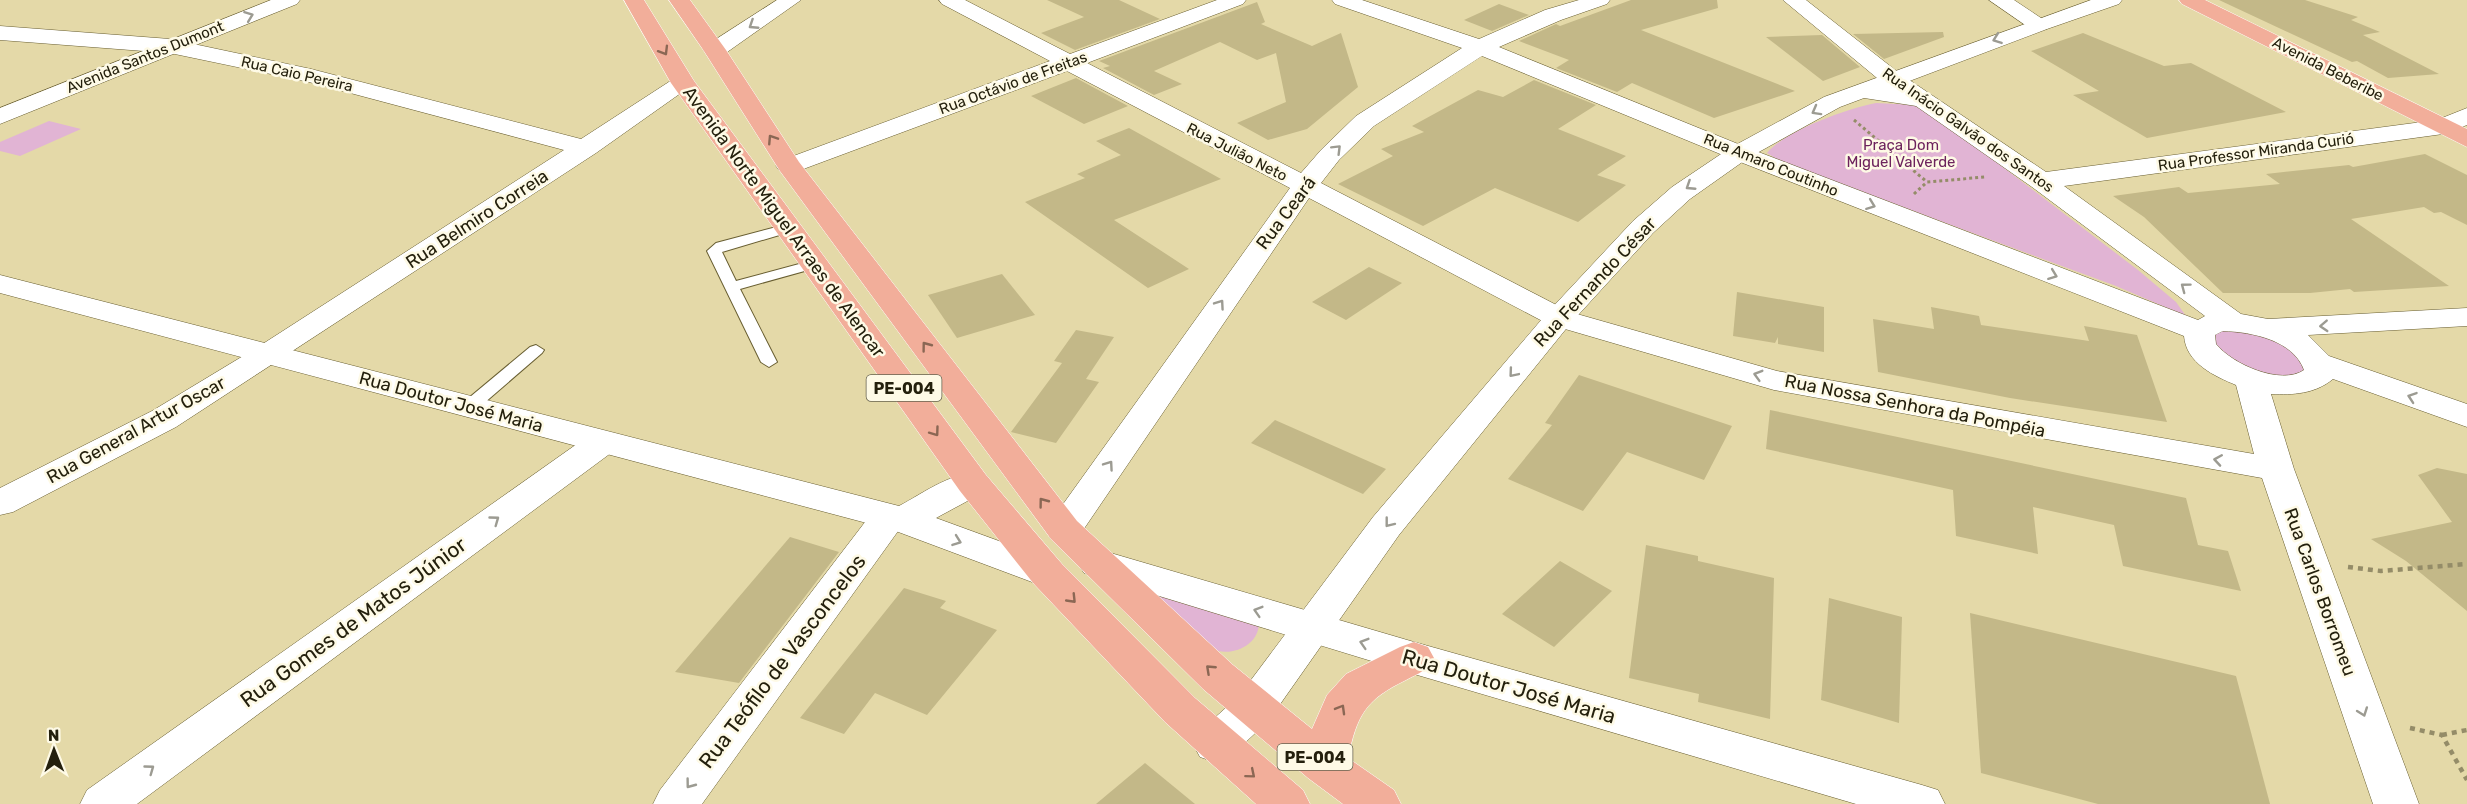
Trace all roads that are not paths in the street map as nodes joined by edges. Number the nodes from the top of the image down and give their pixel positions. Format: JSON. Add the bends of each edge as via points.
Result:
{"nodes":[{"id":1,"x":290,"y":0,"type":"edge"},
{"id":2,"x":634,"y":0,"type":"edge"},
{"id":3,"x":679,"y":0,"type":"edge"},
{"id":4,"x":790,"y":0,"type":"edge"},
{"id":5,"x":949,"y":0,"type":"edge"},
{"id":6,"x":1236,"y":0,"type":"edge"},
{"id":7,"x":1342,"y":0,"type":"edge"},
{"id":8,"x":1600,"y":0,"type":"edge"},
{"id":9,"x":1793,"y":0,"type":"edge"},
{"id":10,"x":1999,"y":0,"type":"edge"},
{"id":11,"x":2112,"y":0,"type":"edge"},
{"id":12,"x":2189,"y":0,"type":"edge"},
{"id":13,"x":2038,"y":24,"type":"junction"},
{"id":14,"x":0,"y":33,"type":"edge"},
{"id":15,"x":170,"y":46,"type":"junction"},
{"id":16,"x":1480,"y":47,"type":"junction"},
{"id":17,"x":715,"y":50,"type":"junction"},
{"id":18,"x":1067,"y":63,"type":"junction"},
{"id":19,"x":1891,"y":78,"type":"junction"},
{"id":20,"x":683,"y":83,"type":"junction"},
{"id":21,"x":1859,"y":91,"type":"junction"},
{"id":22,"x":1923,"y":100,"type":"junction"},
{"id":23,"x":2467,"y":115,"type":"edge"},
{"id":24,"x":0,"y":117,"type":"edge"},
{"id":25,"x":2443,"y":127,"type":"junction"},
{"id":26,"x":2467,"y":139,"type":"edge"},
{"id":27,"x":588,"y":148,"type":"junction"},
{"id":28,"x":1738,"y":153,"type":"junction"},
{"id":29,"x":789,"y":166,"type":"junction"},
{"id":30,"x":2036,"y":177,"type":"junction"},
{"id":31,"x":1304,"y":187,"type":"junction"},
{"id":32,"x":788,"y":228,"type":"junction"},
{"id":33,"x":814,"y":264,"type":"junction"},
{"id":34,"x":0,"y":284,"type":"edge"},
{"id":35,"x":733,"y":286,"type":"junction"},
{"id":36,"x":2467,"y":317,"type":"edge"},
{"id":37,"x":1559,"y":318,"type":"junction"},
{"id":38,"x":2232,"y":322,"type":"junction"},
{"id":39,"x":2382,"y":323,"type":"junction"},
{"id":40,"x":2266,"y":328,"type":"junction"},
{"id":41,"x":2199,"y":331,"type":"junction"},
{"id":42,"x":536,"y":350,"type":"dead end"},
{"id":43,"x":269,"y":354,"type":"junction"},
{"id":44,"x":2318,"y":361,"type":"junction"},
{"id":45,"x":769,"y":362,"type":"dead end"},
{"id":46,"x":2250,"y":379,"type":"junction"},
{"id":47,"x":470,"y":406,"type":"junction"},
{"id":48,"x":2467,"y":416,"type":"edge"},
{"id":49,"x":603,"y":442,"type":"junction"},
{"id":50,"x":2276,"y":469,"type":"junction"},
{"id":51,"x":973,"y":483,"type":"junction"},
{"id":52,"x":0,"y":503,"type":"edge"},
{"id":53,"x":895,"y":519,"type":"junction"},
{"id":54,"x":1064,"y":530,"type":"junction"},
{"id":55,"x":1097,"y":563,"type":"junction"},
{"id":56,"x":1048,"y":574,"type":"junction"},
{"id":57,"x":1314,"y":628,"type":"junction"},
{"id":58,"x":1414,"y":658,"type":"junction"},
{"id":59,"x":1254,"y":708,"type":"junction"},
{"id":60,"x":1215,"y":744,"type":"junction"},
{"id":61,"x":1324,"y":765,"type":"junction"},
{"id":62,"x":103,"y":804,"type":"edge"},
{"id":63,"x":675,"y":804,"type":"edge"},
{"id":64,"x":1287,"y":804,"type":"edge"},
{"id":65,"x":1378,"y":804,"type":"edge"},
{"id":66,"x":1922,"y":804,"type":"edge"},
{"id":67,"x":2396,"y":804,"type":"edge"}],
"edges":[{"from":15,"to":1,"type":"street","name":"Avenida Santos Dumont","one_way":true},
{"from":2,"to":20,"type":"main road","name":"Avenida Norte Miguel Arraes de Alencar","number":"PE-004","one_way":true},
{"from":3,"to":17,"type":"main road","name":"Avenida Norte Miguel Arraes de Alencar","number":"PE-004"},
{"from":4,"to":17,"type":"street","one_way":true},
{"from":5,"to":18,"type":"street","name":"Rua Julião Neto"},
{"from":6,"to":18,"type":"street","name":"Rua Octávio de Freitas"},
{"from":7,"to":16,"type":"street","name":"Rua Amaro Coutinho"},
{"from":8,"to":16,"type":"street","name":"Rua Ceará","via":[[1553,15]]},
{"from":9,"to":19,"type":"street","name":"Rua Inácio Galvão dos Santos"},
{"from":10,"to":13,"type":"street"},
{"from":11,"to":13,"type":"street","name":"Rua Fernando César"},
{"from":12,"to":25,"type":"main road","name":"Avenida Beberibe"},
{"from":13,"to":19,"type":"street","name":"Rua Fernando César","one_way":true},
{"from":14,"to":15,"type":"street","name":"Rua Caio Pereira"},
{"from":15,"to":24,"type":"street","name":"Avenida Santos Dumont"},
{"from":15,"to":27,"type":"street","name":"Rua Caio Pereira","via":[[311,76]]},
{"from":16,"to":28,"type":"street","name":"Rua Amaro Coutinho"},
{"from":31,"to":16,"type":"street","name":"Rua Ceará","one_way":true,"via":[[1365,121]]},
{"from":29,"to":17,"type":"main road","name":"Avenida Norte Miguel Arraes de Alencar","number":"PE-004","one_way":true},
{"from":18,"to":29,"type":"street","name":"Rua Octávio de Freitas"},
{"from":18,"to":31,"type":"street","name":"Rua Julião Neto"},
{"from":19,"to":21,"type":"street","name":"Rua Fernando César"},
{"from":19,"to":22,"type":"street","name":"Rua Inácio Galvão dos Santos"},
{"from":20,"to":27,"type":"street","name":"Rua Belmiro Correia"},
{"from":20,"to":32,"type":"main road","name":"Avenida Norte Miguel Arraes de Alencar","number":"PE-004"},
{"from":21,"to":22,"type":"street"},
{"from":21,"to":28,"type":"street","name":"Rua Fernando César","one_way":true},
{"from":22,"to":30,"type":"street","name":"Rua Inácio Galvão dos Santos"},
{"from":23,"to":25,"type":"street","name":"Rua Professor Miranda Curió"},
{"from":25,"to":26,"type":"main road","name":"Avenida Beberibe"},
{"from":25,"to":30,"type":"street","name":"Rua Professor Miranda Curió"},
{"from":27,"to":43,"type":"street","name":"Rua Belmiro Correia"},
{"from":28,"to":37,"type":"street","name":"Rua Fernando César","one_way":true,"via":[[1680,193],[1642,227]]},
{"from":28,"to":41,"type":"street","name":"Rua Amaro Coutinho","one_way":true},
{"from":54,"to":29,"type":"main road","name":"Avenida Norte Miguel Arraes de Alencar","number":"PE-004","one_way":true},
{"from":38,"to":30,"type":"street","name":"Rua Inácio Galvão dos Santos","one_way":true},
{"from":31,"to":37,"type":"street","name":"Rua Julião Neto"},
{"from":54,"to":31,"type":"street","name":"Rua Ceará","one_way":true},
{"from":32,"to":33,"type":"main road","name":"Avenida Norte Miguel Arraes de Alencar","number":"PE-004"},
{"from":32,"to":35,"type":"lane","via":[[714,251]]},
{"from":33,"to":35,"type":"lane"},
{"from":33,"to":51,"type":"main road","name":"Avenida Norte Miguel Arraes de Alencar","number":"PE-004","one_way":true},
{"from":34,"to":43,"type":"street","name":"Rua Doutor José Maria"},
{"from":35,"to":45,"type":"lane"},
{"from":36,"to":39,"type":"street"},
{"from":50,"to":37,"type":"street","name":"Rua Nossa Senhora da Pompéia","one_way":true,"via":[[1774,380]]},
{"from":37,"to":57,"type":"street","name":"Rua Fernando César","one_way":true,"via":[[1386,526]]},
{"from":38,"to":40,"type":"street"},
{"from":38,"to":41,"type":"street","via":[[2218,322]]},
{"from":39,"to":40,"type":"street","one_way":true},
{"from":39,"to":44,"type":"street"},
{"from":40,"to":44,"type":"street","via":[[2300,344]]},
{"from":41,"to":46,"type":"street","via":[[2201,350]]},
{"from":42,"to":47,"type":"lane"},
{"from":43,"to":47,"type":"street","name":"Rua Doutor José Maria"},
{"from":43,"to":52,"type":"street","name":"Rua General Artur Oscar","via":[[164,419]]},
{"from":44,"to":46,"type":"street","via":[[2321,373],[2304,384],[2289,386]]},
{"from":48,"to":44,"type":"street","one_way":true},
{"from":46,"to":50,"type":"street","name":"Rua Carlos Borromeu"},
{"from":47,"to":49,"type":"street","name":"Rua Doutor José Maria"},
{"from":49,"to":53,"type":"street","name":"Rua Doutor José Maria"},
{"from":62,"to":49,"type":"street","name":"Rua Gomes de Matos Júnior","one_way":true},
{"from":50,"to":67,"type":"street","name":"Rua Carlos Borromeu","one_way":true},
{"from":51,"to":53,"type":"street"},
{"from":51,"to":56,"type":"main road","name":"Avenida Norte Miguel Arraes de Alencar","number":"PE-004"},
{"from":53,"to":56,"type":"street","name":"Rua Doutor José Maria","one_way":true},
{"from":53,"to":63,"type":"street","name":"Rua Teófilo de Vasconcelos","one_way":true},
{"from":54,"to":55,"type":"main road","name":"Avenida Norte Miguel Arraes de Alencar","number":"PE-004"},
{"from":57,"to":55,"type":"street","name":"Rua Doutor José Maria","one_way":true},
{"from":59,"to":55,"type":"main road","name":"Avenida Norte Miguel Arraes de Alencar","number":"PE-004","one_way":true},
{"from":56,"to":60,"type":"main road","name":"Avenida Norte Miguel Arraes de Alencar","number":"PE-004","one_way":true},
{"from":58,"to":57,"type":"street","name":"Rua Doutor José Maria","one_way":true},
{"from":57,"to":59,"type":"street","name":"Rua Fernando César"},
{"from":61,"to":58,"type":"main road","one_way":true,"via":[[1334,721],[1349,695],[1372,677]]},
{"from":58,"to":66,"type":"street","name":"Rua Doutor José Maria"},
{"from":59,"to":60,"type":"street","name":"Rua Fernando César"},
{"from":59,"to":61,"type":"main road","name":"Avenida Norte Miguel Arraes de Alencar","number":"PE-004"},
{"from":60,"to":64,"type":"main road","name":"Avenida Norte Miguel Arraes de Alencar","number":"PE-004","one_way":true},
{"from":61,"to":65,"type":"main road","name":"Avenida Norte Miguel Arraes de Alencar","number":"PE-004"}]}
